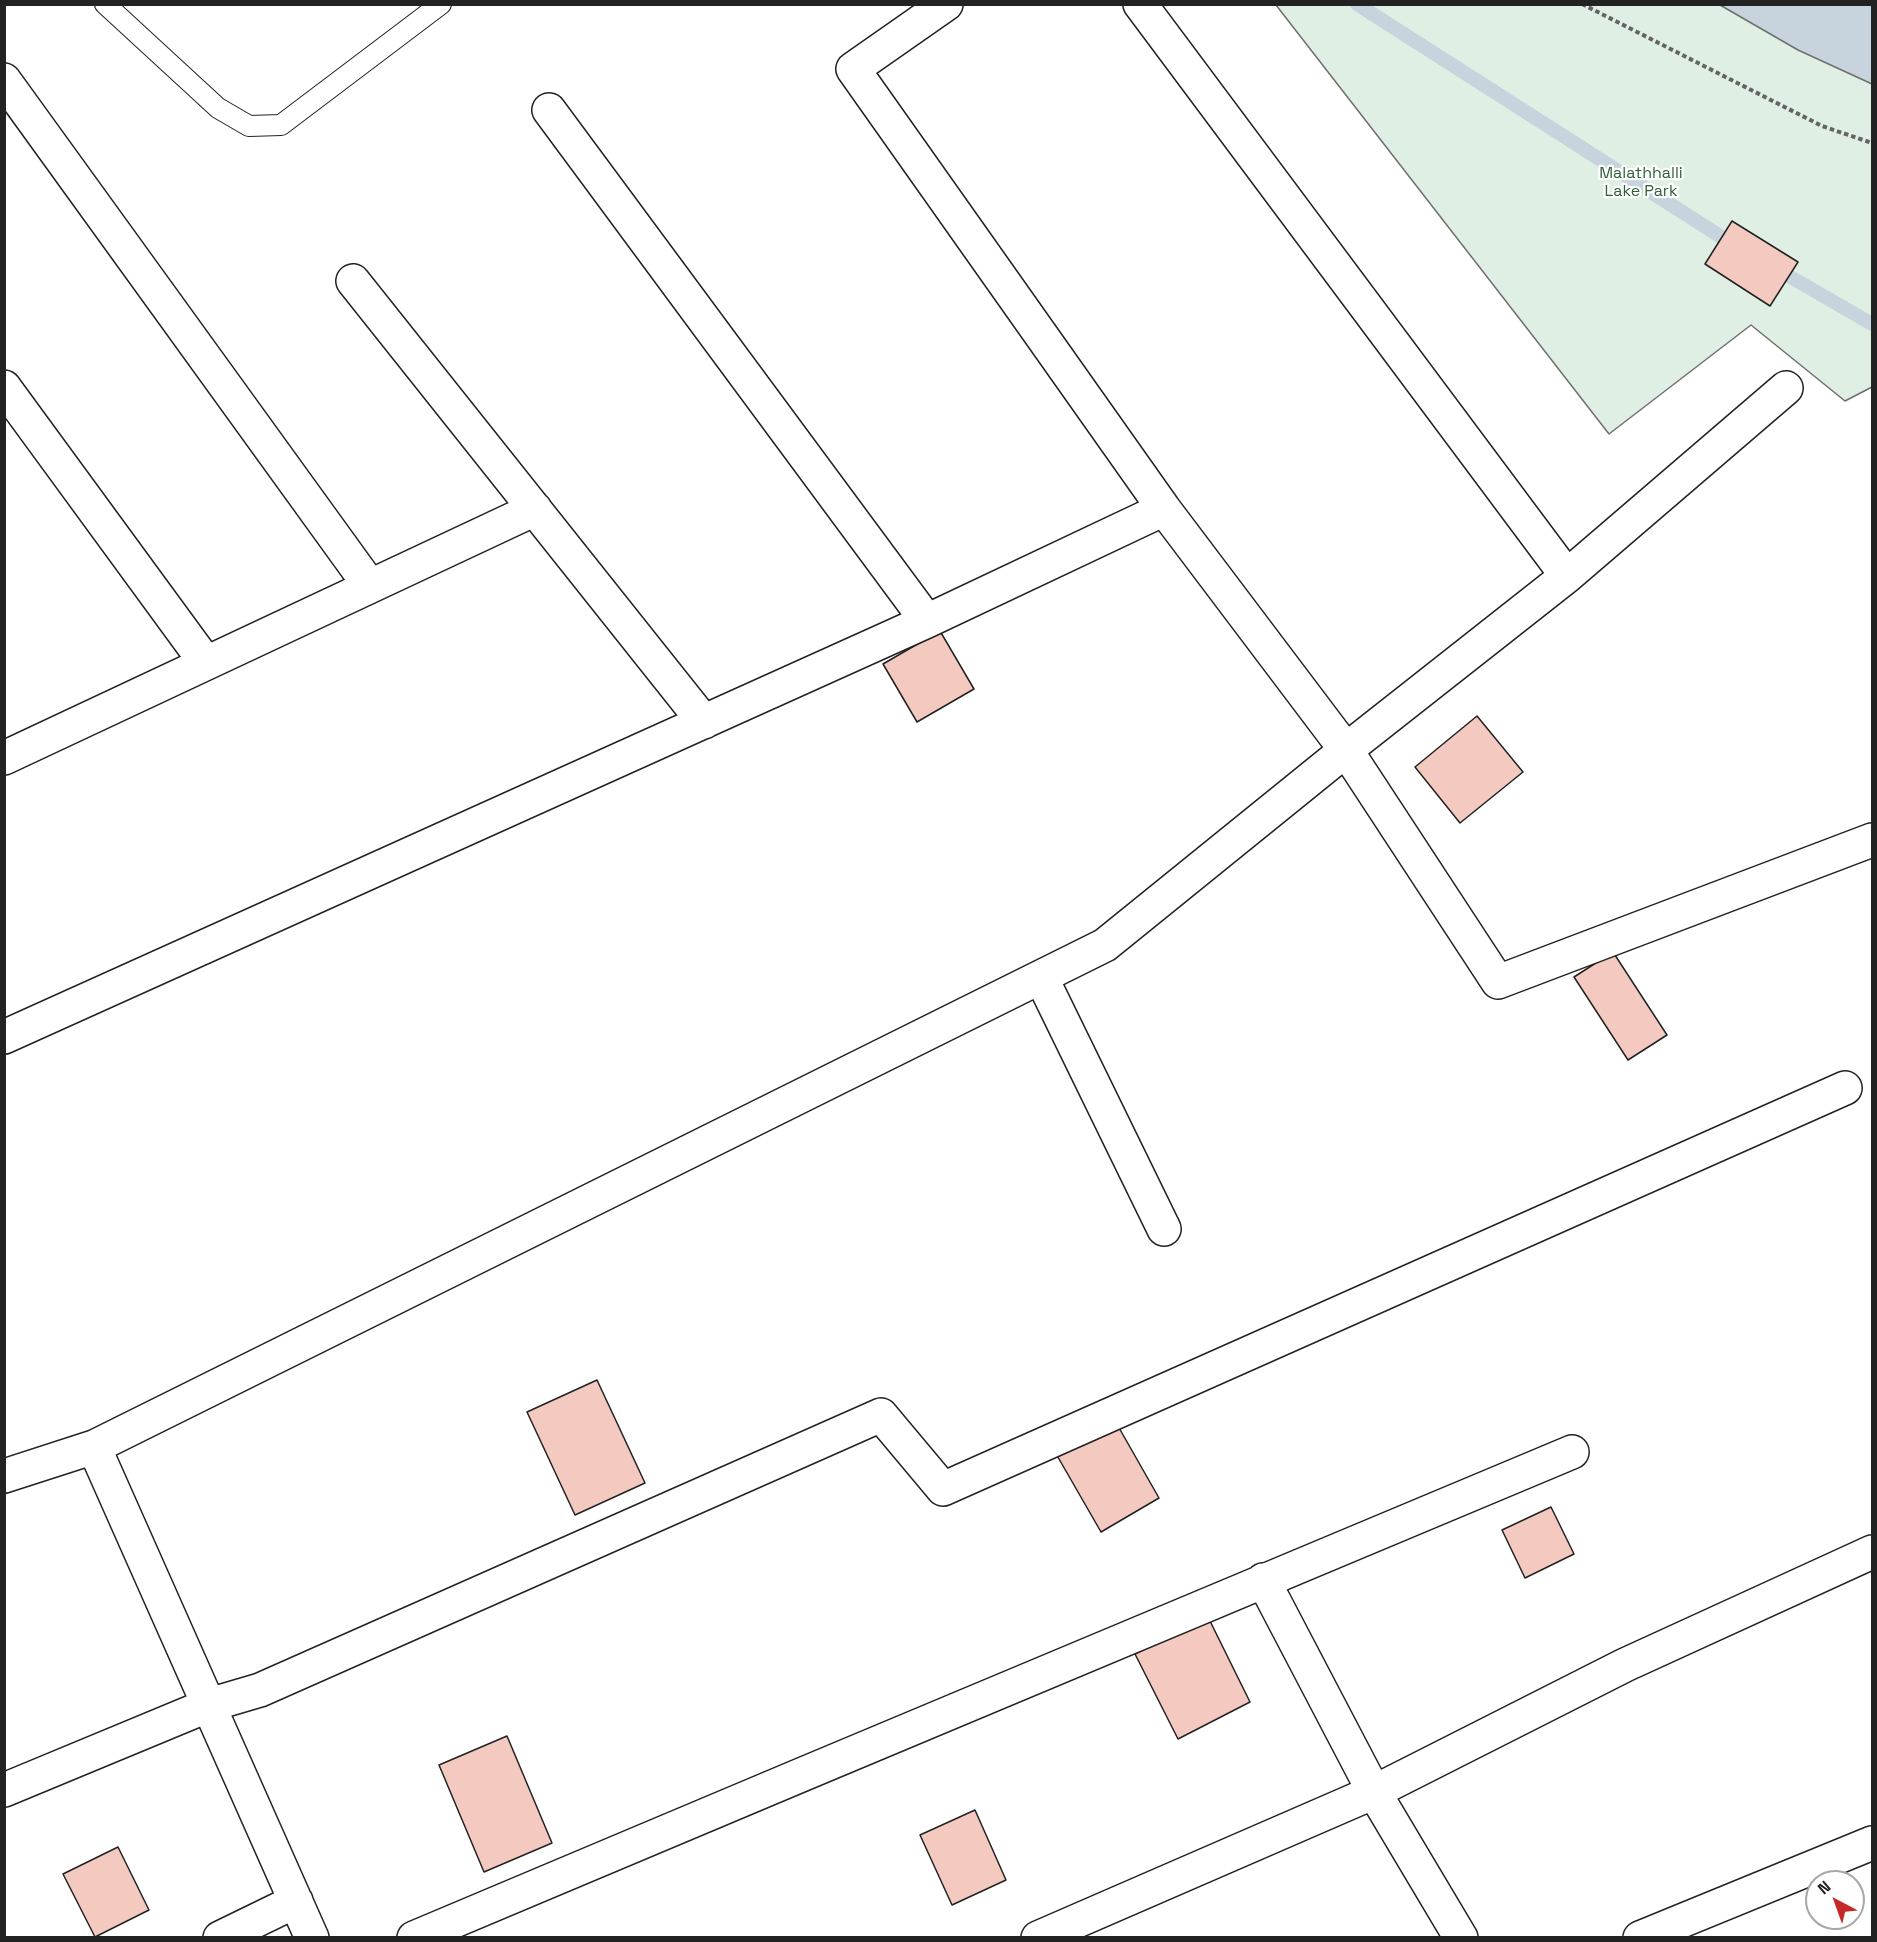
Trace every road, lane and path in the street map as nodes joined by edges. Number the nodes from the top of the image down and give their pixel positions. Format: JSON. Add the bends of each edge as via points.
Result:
{"nodes":[{"id":1,"x":105,"y":4,"type":"edge"},
{"id":2,"x":441,"y":4,"type":"edge"},
{"id":3,"x":946,"y":4,"type":"edge"},
{"id":4,"x":1140,"y":4,"type":"edge"},
{"id":5,"x":1582,"y":4,"type":"edge"},
{"id":6,"x":4,"y":80,"type":"edge"},
{"id":7,"x":549,"y":110,"type":"dead end"},
{"id":8,"x":1872,"y":142,"type":"edge"},
{"id":9,"x":353,"y":281,"type":"dead end"},
{"id":10,"x":4,"y":387,"type":"edge"},
{"id":11,"x":1786,"y":388,"type":"dead end"},
{"id":12,"x":1164,"y":509,"type":"junction"},
{"id":13,"x":535,"y":510,"type":"junction"},
{"id":14,"x":1568,"y":576,"type":"junction"},
{"id":15,"x":370,"y":586,"type":"junction"},
{"id":16,"x":927,"y":621,"type":"junction"},
{"id":17,"x":206,"y":663,"type":"junction"},
{"id":18,"x":704,"y":722,"type":"junction"},
{"id":19,"x":1346,"y":750,"type":"junction"},
{"id":20,"x":4,"y":758,"type":"edge"},
{"id":21,"x":1872,"y":840,"type":"edge"},
{"id":22,"x":1041,"y":977,"type":"junction"},
{"id":23,"x":4,"y":1037,"type":"edge"},
{"id":24,"x":1845,"y":1088,"type":"dead end"},
{"id":25,"x":1164,"y":1229,"type":"dead end"},
{"id":26,"x":94,"y":1447,"type":"junction"},
{"id":27,"x":1572,"y":1452,"type":"dead end"},
{"id":28,"x":4,"y":1476,"type":"edge"},
{"id":29,"x":1872,"y":1552,"type":"edge"},
{"id":30,"x":1263,"y":1580,"type":"junction"},
{"id":31,"x":209,"y":1705,"type":"junction"},
{"id":32,"x":4,"y":1790,"type":"edge"},
{"id":33,"x":1374,"y":1791,"type":"junction"},
{"id":34,"x":1872,"y":1843,"type":"edge"},
{"id":35,"x":296,"y":1901,"type":"junction"},
{"id":36,"x":220,"y":1938,"type":"edge"},
{"id":37,"x":312,"y":1938,"type":"edge"},
{"id":38,"x":414,"y":1938,"type":"edge"},
{"id":39,"x":1038,"y":1938,"type":"edge"},
{"id":40,"x":1461,"y":1938,"type":"edge"},
{"id":41,"x":1640,"y":1938,"type":"edge"}],
"edges":[{"from":1,"to":2,"type":"lane","via":[[218,108],[249,126],[281,125]]},
{"from":3,"to":12,"type":"street","via":[[853,69]]},
{"from":4,"to":14,"type":"street"},
{"from":5,"to":8,"type":"path","via":[[1822,126]]},
{"from":6,"to":15,"type":"street"},
{"from":7,"to":16,"type":"street"},
{"from":9,"to":13,"type":"street"},
{"from":10,"to":17,"type":"street"},
{"from":11,"to":14,"type":"street"},
{"from":12,"to":16,"type":"street"},
{"from":12,"to":19,"type":"street"},
{"from":13,"to":15,"type":"street"},
{"from":13,"to":18,"type":"street"},
{"from":14,"to":19,"type":"street"},
{"from":15,"to":17,"type":"street"},
{"from":16,"to":18,"type":"street"},
{"from":17,"to":20,"type":"street"},
{"from":18,"to":23,"type":"street"},
{"from":19,"to":21,"type":"street","via":[[1498,982]]},
{"from":19,"to":22,"type":"street","via":[[1105,945]]},
{"from":22,"to":25,"type":"street"},
{"from":22,"to":26,"type":"street"},
{"from":24,"to":31,"type":"street","via":[[943,1489],[881,1415],[260,1690]]},
{"from":26,"to":28,"type":"street"},
{"from":26,"to":31,"type":"street"},
{"from":27,"to":30,"type":"street"},
{"from":29,"to":33,"type":"street","via":[[1625,1665]]},
{"from":30,"to":33,"type":"street"},
{"from":30,"to":38,"type":"street"},
{"from":31,"to":32,"type":"street"},
{"from":31,"to":35,"type":"street"},
{"from":33,"to":39,"type":"street"},
{"from":33,"to":40,"type":"street"},
{"from":34,"to":41,"type":"street"},
{"from":35,"to":36,"type":"street"},
{"from":35,"to":37,"type":"street"}]}
